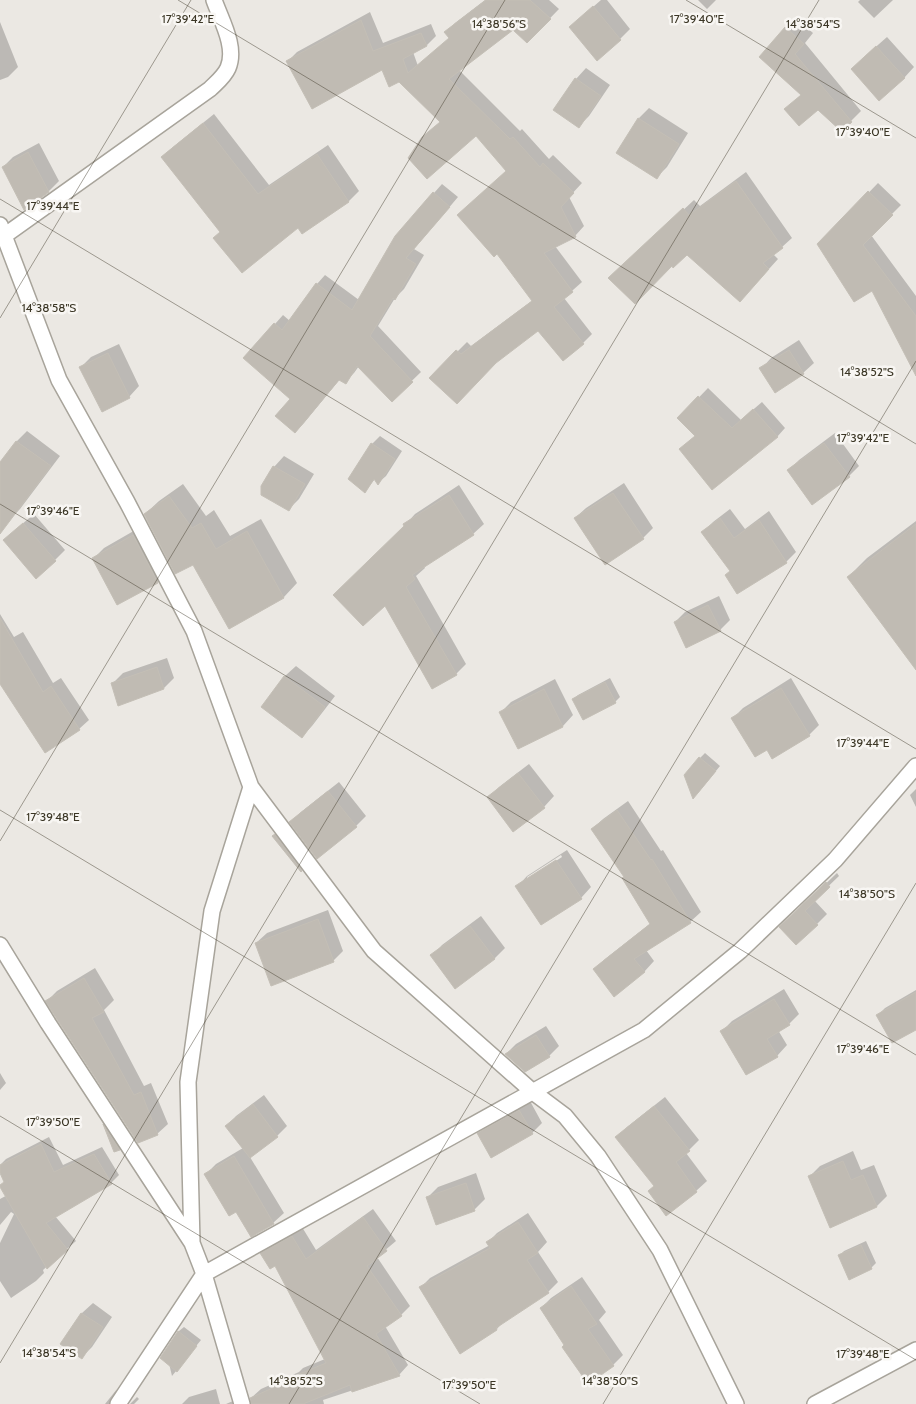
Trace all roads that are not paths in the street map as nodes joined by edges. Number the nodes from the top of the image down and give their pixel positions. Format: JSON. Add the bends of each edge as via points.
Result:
{"nodes":[{"id":1,"x":214,"y":0,"type":"edge"},
{"id":2,"x":2,"y":231,"type":"edge"},
{"id":3,"x":916,"y":766,"type":"edge"},
{"id":4,"x":251,"y":788,"type":"junction"},
{"id":5,"x":0,"y":945,"type":"edge"},
{"id":6,"x":533,"y":1092,"type":"junction"},
{"id":7,"x":192,"y":1243,"type":"junction"},
{"id":8,"x":204,"y":1274,"type":"junction"},
{"id":9,"x":916,"y":1350,"type":"edge"},
{"id":10,"x":118,"y":1404,"type":"edge"},
{"id":11,"x":242,"y":1404,"type":"edge"},
{"id":12,"x":736,"y":1404,"type":"edge"},
{"id":13,"x":815,"y":1404,"type":"edge"}],
"edges":[{"from":1,"to":2,"type":"street","via":[[229,40],[231,59],[222,78]]},
{"from":2,"to":4,"type":"street","via":[[59,380],[194,631]]},
{"from":3,"to":6,"type":"street","via":[[835,860],[740,951],[644,1030]]},
{"from":4,"to":6,"type":"street","via":[[374,951]]},
{"from":4,"to":7,"type":"street","via":[[212,911],[188,1082]]},
{"from":5,"to":7,"type":"street"},
{"from":6,"to":8,"type":"street"},
{"from":6,"to":12,"type":"street","via":[[565,1116],[598,1156],[660,1250]]},
{"from":7,"to":8,"type":"street"},
{"from":8,"to":10,"type":"street"},
{"from":8,"to":11,"type":"street"},
{"from":9,"to":13,"type":"street"}]}
